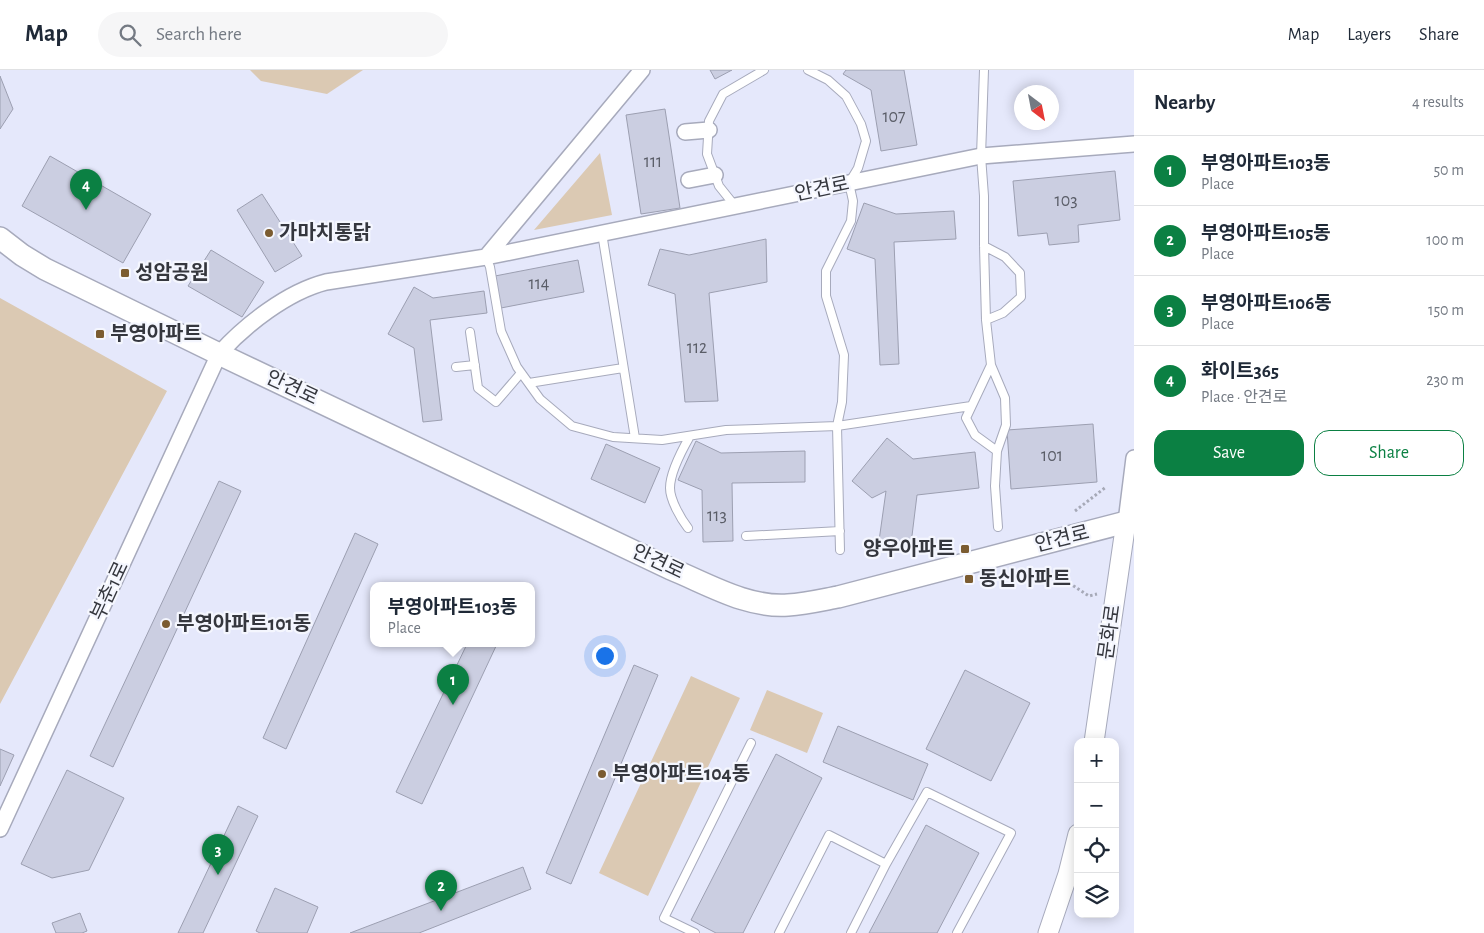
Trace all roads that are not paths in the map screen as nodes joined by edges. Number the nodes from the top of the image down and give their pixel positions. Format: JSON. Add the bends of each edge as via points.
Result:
{"nodes":[{"id":1,"x":642,"y":70,"type":"edge"},
{"id":2,"x":764,"y":70,"type":"edge"},
{"id":3,"x":808,"y":70,"type":"edge"},
{"id":4,"x":984,"y":70,"type":"edge"},
{"id":5,"x":709,"y":130,"type":"junction"},
{"id":6,"x":685,"y":132,"type":"dead end"},
{"id":7,"x":1134,"y":144,"type":"edge"},
{"id":8,"x":981,"y":156,"type":"junction"},
{"id":9,"x":715,"y":175,"type":"junction"},
{"id":10,"x":690,"y":180,"type":"dead end"},
{"id":11,"x":849,"y":183,"type":"junction"},
{"id":12,"x":736,"y":206,"type":"junction"},
{"id":13,"x":602,"y":233,"type":"junction"},
{"id":14,"x":0,"y":238,"type":"edge"},
{"id":15,"x":984,"y":246,"type":"junction"},
{"id":16,"x":486,"y":257,"type":"junction"},
{"id":17,"x":986,"y":320,"type":"junction"},
{"id":18,"x":470,"y":332,"type":"dead end"},
{"id":19,"x":219,"y":354,"type":"junction"},
{"id":20,"x":475,"y":365,"type":"junction"},
{"id":21,"x":992,"y":365,"type":"junction"},
{"id":22,"x":456,"y":367,"type":"dead end"},
{"id":23,"x":624,"y":368,"type":"junction"},
{"id":24,"x":521,"y":373,"type":"junction"},
{"id":25,"x":528,"y":383,"type":"junction"},
{"id":26,"x":971,"y":406,"type":"junction"},
{"id":27,"x":837,"y":426,"type":"junction"},
{"id":28,"x":690,"y":436,"type":"junction"},
{"id":29,"x":635,"y":438,"type":"junction"},
{"id":30,"x":997,"y":451,"type":"junction"},
{"id":31,"x":1134,"y":458,"type":"edge"},
{"id":32,"x":1130,"y":521,"type":"edge"},
{"id":33,"x":998,"y":527,"type":"dead end"},
{"id":34,"x":688,"y":528,"type":"dead end"},
{"id":35,"x":840,"y":531,"type":"junction"},
{"id":36,"x":746,"y":536,"type":"dead end"},
{"id":37,"x":840,"y":550,"type":"dead end"},
{"id":38,"x":1095,"y":738,"type":"edge"},
{"id":39,"x":751,"y":743,"type":"dead end"},
{"id":40,"x":0,"y":829,"type":"edge"},
{"id":41,"x":1074,"y":850,"type":"edge"},
{"id":42,"x":886,"y":864,"type":"junction"},
{"id":43,"x":695,"y":933,"type":"edge"},
{"id":44,"x":779,"y":933,"type":"edge"},
{"id":45,"x":850,"y":933,"type":"edge"},
{"id":46,"x":957,"y":933,"type":"edge"},
{"id":47,"x":1048,"y":933,"type":"edge"}],
"edges":[{"from":1,"to":16,"type":"street"},
{"from":2,"to":5,"type":"lane","via":[[722,94],[709,121]]},
{"from":3,"to":11,"type":"lane","via":[[828,80],[846,96],[861,124],[866,141],[858,168]]},
{"from":4,"to":8,"type":"lane"},
{"from":5,"to":6,"type":"street"},
{"from":5,"to":9,"type":"lane","via":[[707,154]]},
{"from":7,"to":8,"type":"street","name":"안견로"},
{"from":8,"to":11,"type":"street","name":"안견로"},
{"from":8,"to":15,"type":"lane"},
{"from":9,"to":10,"type":"street"},
{"from":9,"to":12,"type":"lane","via":[[719,186]]},
{"from":11,"to":12,"type":"street","name":"안견로"},
{"from":11,"to":27,"type":"lane","via":[[853,201],[852,221],[826,271],[826,296],[844,355],[842,402]]},
{"from":12,"to":13,"type":"street","name":"안견로"},
{"from":13,"to":16,"type":"street","name":"안견로"},
{"from":13,"to":23,"type":"lane"},
{"from":14,"to":19,"type":"main road","name":"안견로","via":[[45,269]]},
{"from":15,"to":17,"type":"lane"},
{"from":15,"to":17,"type":"lane","via":[[1005,257],[1020,273],[1021,297],[1003,313]]},
{"from":16,"to":19,"type":"street","name":"안견로","via":[[315,285],[271,310]]},
{"from":16,"to":24,"type":"lane","via":[[501,331]]},
{"from":17,"to":21,"type":"lane"},
{"from":18,"to":20,"type":"lane"},
{"from":19,"to":32,"type":"main road","name":"안견로","via":[[671,568],[756,603],[788,605],[838,597]]},
{"from":19,"to":40,"type":"street","name":"부춘1로"},
{"from":20,"to":22,"type":"lane"},
{"from":20,"to":24,"type":"lane","via":[[478,388],[496,402]]},
{"from":21,"to":26,"type":"lane"},
{"from":21,"to":30,"type":"lane","via":[[1004,398],[1006,425]]},
{"from":23,"to":25,"type":"lane"},
{"from":23,"to":29,"type":"lane"},
{"from":24,"to":25,"type":"lane"},
{"from":25,"to":29,"type":"lane","via":[[540,399],[572,426],[613,437]]},
{"from":26,"to":27,"type":"lane"},
{"from":26,"to":30,"type":"lane","via":[[966,418],[975,435]]},
{"from":27,"to":28,"type":"lane","via":[[726,430]]},
{"from":27,"to":35,"type":"lane"},
{"from":28,"to":29,"type":"lane","via":[[662,440]]},
{"from":28,"to":34,"type":"lane","via":[[677,460],[670,488]]},
{"from":30,"to":33,"type":"lane"},
{"from":31,"to":32,"type":"street"},
{"from":32,"to":38,"type":"street","name":"문화로"},
{"from":35,"to":36,"type":"lane"},
{"from":35,"to":37,"type":"lane"},
{"from":39,"to":43,"type":"lane","via":[[664,918]]},
{"from":41,"to":47,"type":"street"},
{"from":42,"to":44,"type":"lane","via":[[829,835]]},
{"from":42,"to":45,"type":"lane"},
{"from":42,"to":46,"type":"lane","via":[[927,792],[1010,833]]}]}
